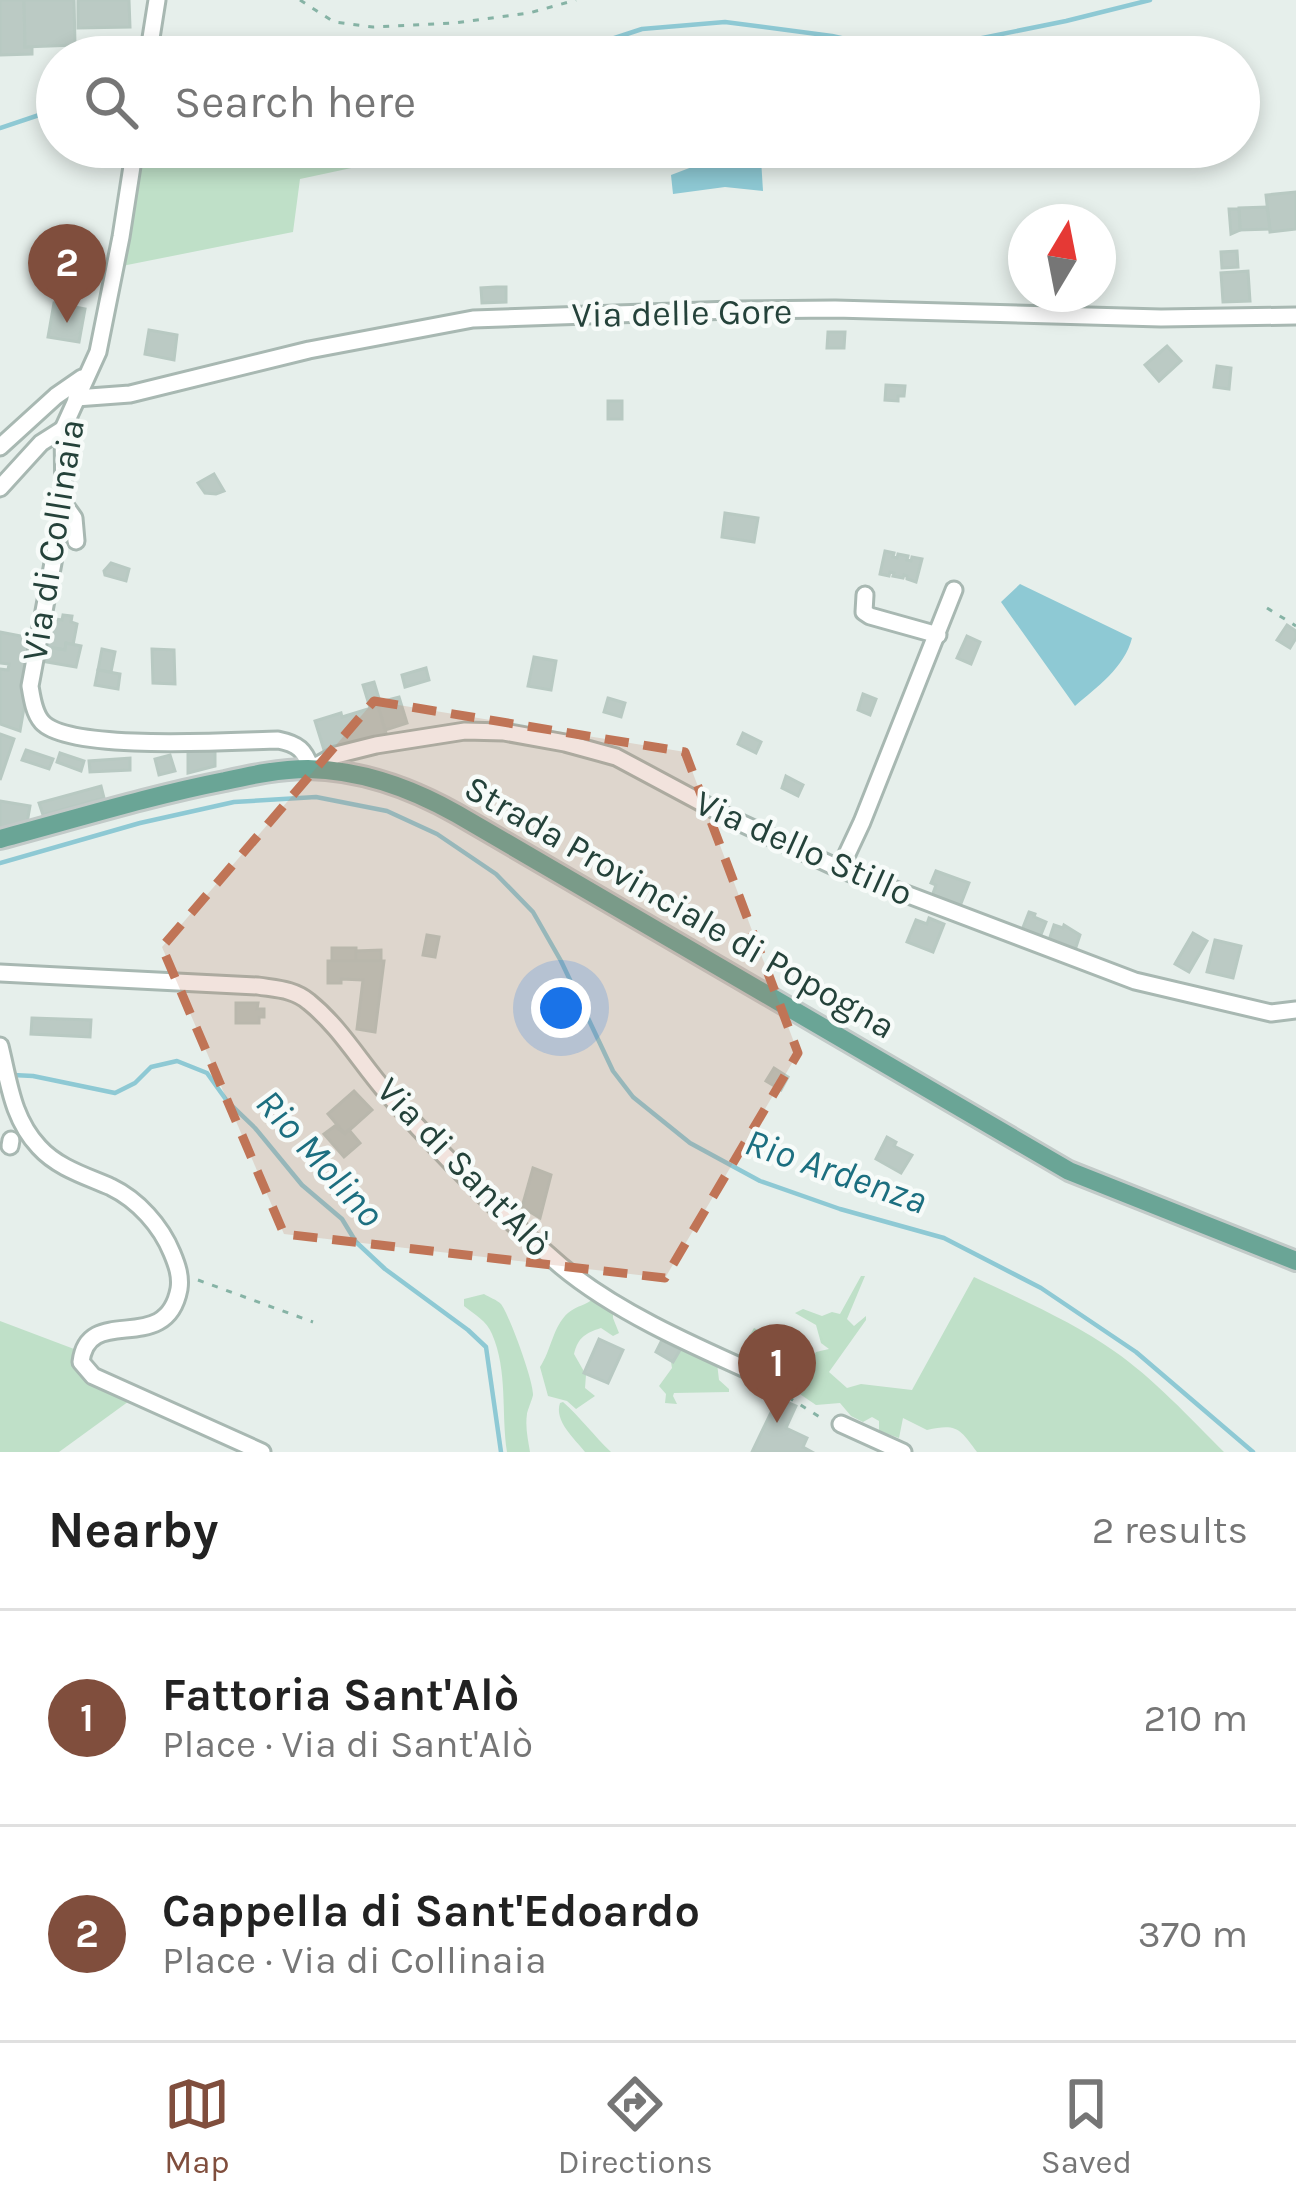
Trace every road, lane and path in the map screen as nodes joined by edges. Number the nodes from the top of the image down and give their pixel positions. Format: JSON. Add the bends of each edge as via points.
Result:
{"nodes":[{"id":1,"x":158,"y":0,"type":"edge"},
{"id":2,"x":300,"y":0,"type":"edge"},
{"id":3,"x":576,"y":0,"type":"edge"},
{"id":4,"x":151,"y":36,"type":"edge"},
{"id":5,"x":131,"y":168,"type":"edge"},
{"id":6,"x":1296,"y":316,"type":"edge"},
{"id":7,"x":85,"y":376,"type":"junction"},
{"id":8,"x":76,"y":398,"type":"junction"},
{"id":9,"x":68,"y":441,"type":"junction"},
{"id":10,"x":0,"y":447,"type":"edge"},
{"id":11,"x":0,"y":488,"type":"edge"},
{"id":12,"x":64,"y":504,"type":"junction"},
{"id":13,"x":76,"y":541,"type":"dead end"},
{"id":14,"x":954,"y":590,"type":"dead end"},
{"id":15,"x":866,"y":595,"type":"dead end"},
{"id":16,"x":1267,"y":608,"type":"dead end"},
{"id":17,"x":1296,"y":626,"type":"edge"},
{"id":18,"x":938,"y":634,"type":"junction"},
{"id":19,"x":311,"y":769,"type":"junction"},
{"id":20,"x":0,"y":839,"type":"edge"},
{"id":21,"x":840,"y":869,"type":"junction"},
{"id":22,"x":0,"y":973,"type":"edge"},
{"id":23,"x":1296,"y":1010,"type":"edge"},
{"id":24,"x":2,"y":1052,"type":"edge"},
{"id":25,"x":1296,"y":1261,"type":"edge"},
{"id":26,"x":179,"y":1273,"type":"junction"},
{"id":27,"x":313,"y":1322,"type":"dead end"},
{"id":28,"x":777,"y":1383,"type":"joint"},
{"id":29,"x":841,"y":1424,"type":"joint"},
{"id":30,"x":262,"y":1452,"type":"edge"},
{"id":31,"x":903,"y":1452,"type":"edge"}],
"edges":[{"from":1,"to":4,"type":"street"},
{"from":2,"to":3,"type":"path","via":[[334,22],[373,27],[529,13]]},
{"from":5,"to":7,"type":"street","name":"Via di Collinaia","via":[[108,308]]},
{"from":6,"to":8,"type":"street","name":"Via delle Gore","via":[[835,309],[473,319],[130,394]]},
{"from":7,"to":8,"type":"street","name":"Via di Collinaia"},
{"from":7,"to":10,"type":"street"},
{"from":8,"to":9,"type":"street","name":"Via di Collinaia"},
{"from":9,"to":11,"type":"street","via":[[41,443]]},
{"from":9,"to":12,"type":"street","name":"Via di Collinaia"},
{"from":12,"to":13,"type":"street"},
{"from":12,"to":19,"type":"street","name":"Via di Collinaia","via":[[30,686],[43,723],[89,740],[278,740],[305,751]]},
{"from":14,"to":18,"type":"street"},
{"from":15,"to":18,"type":"street","via":[[870,616]]},
{"from":16,"to":17,"type":"path"},
{"from":18,"to":21,"type":"street"},
{"from":19,"to":20,"type":"main road","name":"Strada Provinciale di Popogna","via":[[188,788]]},
{"from":19,"to":21,"type":"street","name":"Via dello Stillo","via":[[336,755],[465,730],[544,739],[616,758]]},
{"from":19,"to":25,"type":"main road","name":"Strada Provinciale di Popogna","via":[[426,797],[1070,1171]]},
{"from":21,"to":23,"type":"street","name":"Via dello Stillo","via":[[1135,981],[1271,1013]]},
{"from":22,"to":28,"type":"street","name":"Via di Sant'Alò","via":[[296,992],[566,1269],[615,1304]]},
{"from":24,"to":26,"type":"street","via":[[14,1106],[37,1146],[138,1205]]},
{"from":26,"to":27,"type":"path"},
{"from":26,"to":30,"type":"street","via":[[165,1315],[142,1329],[93,1336],[81,1362],[93,1376]]},
{"from":28,"to":29,"type":"path"},
{"from":29,"to":31,"type":"street"}]}
